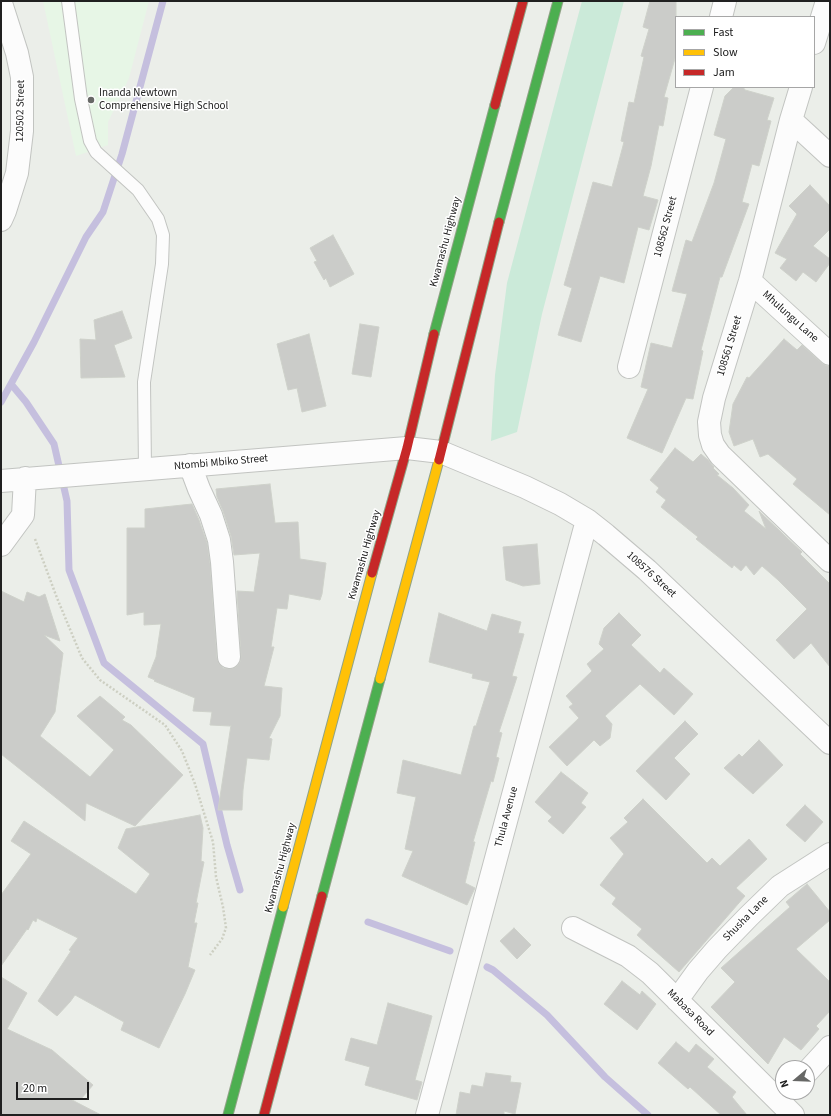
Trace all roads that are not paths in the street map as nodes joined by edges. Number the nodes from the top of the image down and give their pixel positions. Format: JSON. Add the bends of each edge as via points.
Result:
{"nodes":[{"id":1,"x":68,"y":1,"type":"edge"},
{"id":2,"x":522,"y":1,"type":"edge"},
{"id":3,"x":558,"y":1,"type":"edge"},
{"id":4,"x":725,"y":1,"type":"edge"},
{"id":5,"x":827,"y":1,"type":"edge"},
{"id":6,"x":1,"y":3,"type":"edge"},
{"id":7,"x":721,"y":16,"type":"edge"},
{"id":8,"x":815,"y":40,"type":"edge"},
{"id":9,"x":702,"y":88,"type":"edge"},
{"id":10,"x":800,"y":88,"type":"edge"},
{"id":11,"x":790,"y":120,"type":"junction"},
{"id":12,"x":830,"y":156,"type":"edge"},
{"id":13,"x":1,"y":220,"type":"edge"},
{"id":14,"x":750,"y":281,"type":"junction"},
{"id":15,"x":830,"y":354,"type":"edge"},
{"id":16,"x":629,"y":367,"type":"dead end"},
{"id":17,"x":407,"y":448,"type":"junction"},
{"id":18,"x":441,"y":452,"type":"junction"},
{"id":19,"x":190,"y":465,"type":"junction"},
{"id":20,"x":146,"y":469,"type":"junction"},
{"id":21,"x":34,"y":478,"type":"junction"},
{"id":22,"x":1,"y":481,"type":"edge"},
{"id":23,"x":587,"y":520,"type":"junction"},
{"id":24,"x":1,"y":545,"type":"edge"},
{"id":25,"x":830,"y":561,"type":"edge"},
{"id":26,"x":229,"y":657,"type":"dead end"},
{"id":27,"x":830,"y":743,"type":"edge"},
{"id":28,"x":830,"y":854,"type":"edge"},
{"id":29,"x":573,"y":928,"type":"dead end"},
{"id":30,"x":677,"y":1000,"type":"junction"},
{"id":31,"x":830,"y":1047,"type":"edge"},
{"id":32,"x":815,"y":1063,"type":"edge"},
{"id":33,"x":787,"y":1103,"type":"edge"},
{"id":34,"x":228,"y":1115,"type":"edge"},
{"id":35,"x":264,"y":1115,"type":"edge"},
{"id":36,"x":427,"y":1115,"type":"edge"}],
"edges":[{"from":1,"to":20,"type":"lane","via":[[81,99],[90,141],[96,152],[138,190],[158,219],[163,235],[162,264],[144,382]]},
{"from":2,"to":17,"type":"main road","name":"Kwamashu Highway","via":[[436,325]]},
{"from":3,"to":18,"type":"main road"},
{"from":4,"to":7,"type":"street"},
{"from":5,"to":8,"type":"street"},
{"from":6,"to":13,"type":"street","name":"120502 Street","via":[[22,77],[22,131],[17,173]]},
{"from":9,"to":16,"type":"street","name":"108562 Street"},
{"from":10,"to":11,"type":"street","name":"108561 Street"},
{"from":11,"to":12,"type":"street"},
{"from":11,"to":14,"type":"street","name":"108561 Street"},
{"from":14,"to":15,"type":"street","name":"Mhulungu Lane"},
{"from":14,"to":25,"type":"street","name":"108561 Street","via":[[714,398],[709,422],[710,435],[720,455]]},
{"from":17,"to":18,"type":"street","name":"Ntombi Mbiko Street"},
{"from":17,"to":19,"type":"street","name":"Ntombi Mbiko Street"},
{"from":17,"to":34,"type":"main road","name":"Kwamashu Highway"},
{"from":18,"to":23,"type":"street","name":"108576 Street","via":[[525,487]]},
{"from":18,"to":35,"type":"main road"},
{"from":19,"to":20,"type":"street","name":"Ntombi Mbiko Street"},
{"from":19,"to":26,"type":"street","via":[[219,540]]},
{"from":20,"to":21,"type":"street","name":"Ntombi Mbiko Street"},
{"from":21,"to":22,"type":"street","name":"Ntombi Mbiko Street"},
{"from":21,"to":24,"type":"street","via":[[23,515]]},
{"from":23,"to":27,"type":"street","name":"108576 Street","via":[[646,570]]},
{"from":23,"to":36,"type":"street","name":"Thula Avenue"},
{"from":28,"to":30,"type":"street","name":"Shusha Lane","via":[[780,886],[717,949]]},
{"from":29,"to":30,"type":"street","name":"Mabasa Road","via":[[628,956],[650,973]]},
{"from":30,"to":33,"type":"street","name":"Mabasa Road"},
{"from":31,"to":32,"type":"street"}]}
